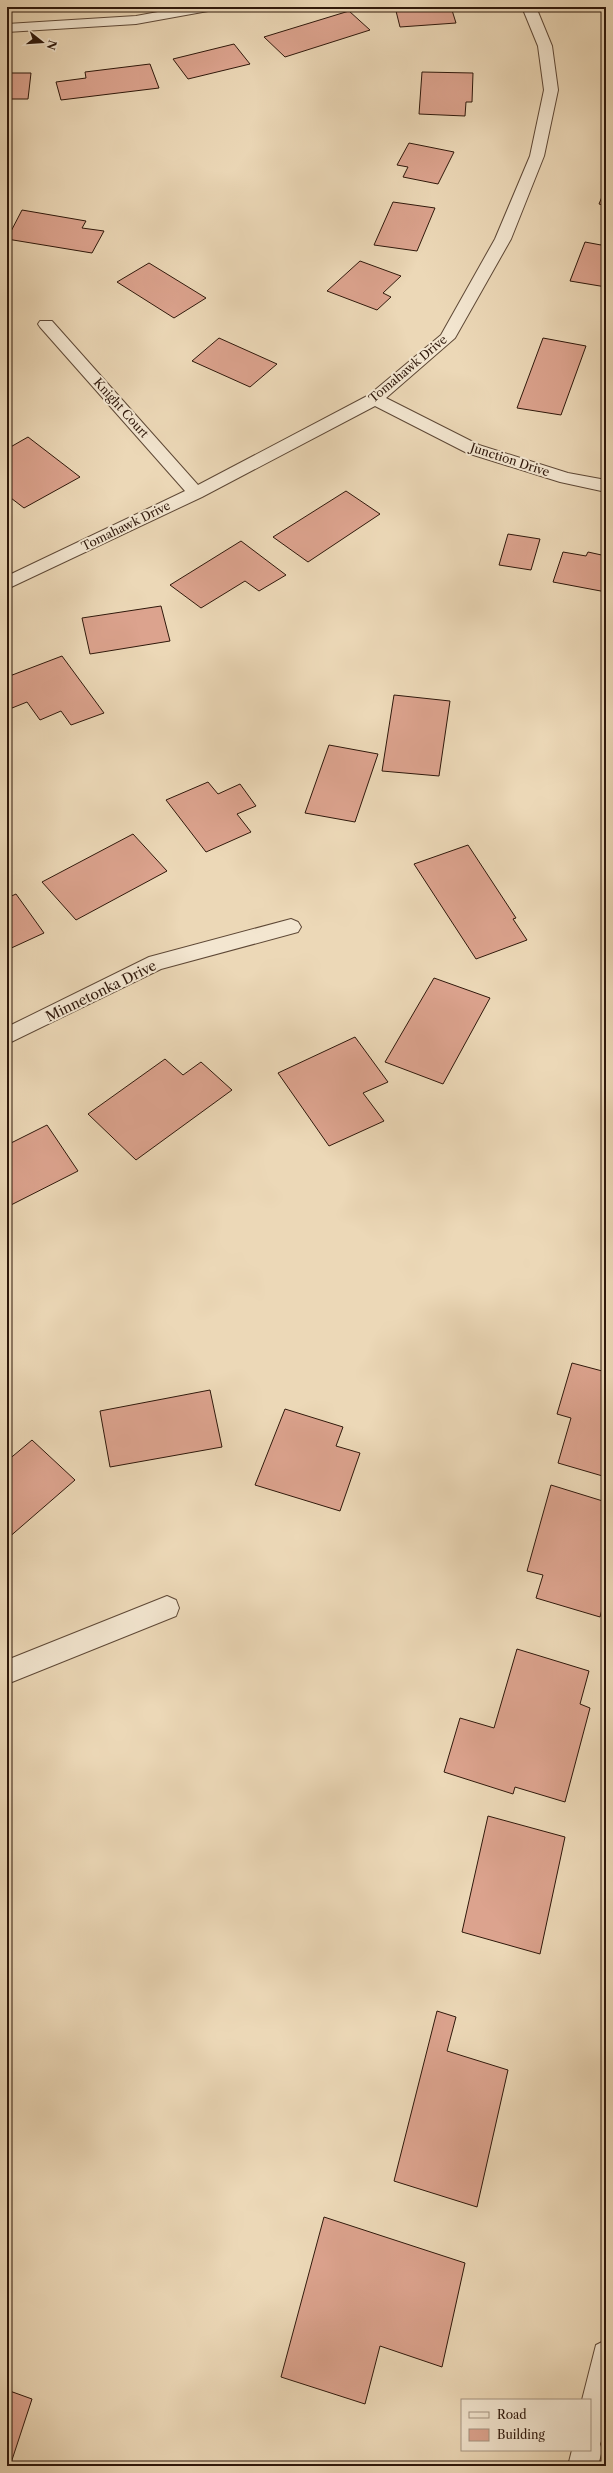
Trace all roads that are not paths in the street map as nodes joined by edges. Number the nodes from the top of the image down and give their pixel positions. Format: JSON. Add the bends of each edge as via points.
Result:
{"nodes":[{"id":1,"x":208,"y":7,"type":"edge"},
{"id":2,"x":529,"y":7,"type":"edge"},
{"id":3,"x":7,"y":28,"type":"edge"},
{"id":4,"x":46,"y":324,"type":"dead end"},
{"id":5,"x":375,"y":399,"type":"junction"},
{"id":6,"x":606,"y":486,"type":"edge"},
{"id":7,"x":196,"y":492,"type":"junction"},
{"id":8,"x":7,"y":583,"type":"edge"},
{"id":9,"x":291,"y":927,"type":"dead end"},
{"id":10,"x":7,"y":1036,"type":"edge"},
{"id":11,"x":166,"y":1608,"type":"dead end"},
{"id":12,"x":7,"y":1672,"type":"edge"},
{"id":13,"x":606,"y":2355,"type":"edge"},
{"id":14,"x":591,"y":2428,"type":"edge"},
{"id":15,"x":586,"y":2451,"type":"edge"},
{"id":16,"x":583,"y":2466,"type":"edge"}],
"edges":[{"from":1,"to":3,"type":"street","via":[[136,20]]},
{"from":2,"to":5,"type":"street","name":"Tomahawk Drive","via":[[545,46],[551,90],[537,156],[503,239],[447,338]]},
{"from":4,"to":7,"type":"street","name":"Knight Court"},
{"from":5,"to":6,"type":"street","name":"Junction Drive","via":[[473,449],[566,478]]},
{"from":5,"to":7,"type":"street","name":"Tomahawk Drive"},
{"from":7,"to":8,"type":"street","name":"Tomahawk Drive"},
{"from":9,"to":10,"type":"street","name":"Minnetonka Drive","via":[[156,963]]},
{"from":11,"to":12,"type":"street"},
{"from":13,"to":14,"type":"street"},
{"from":15,"to":16,"type":"street"}]}
